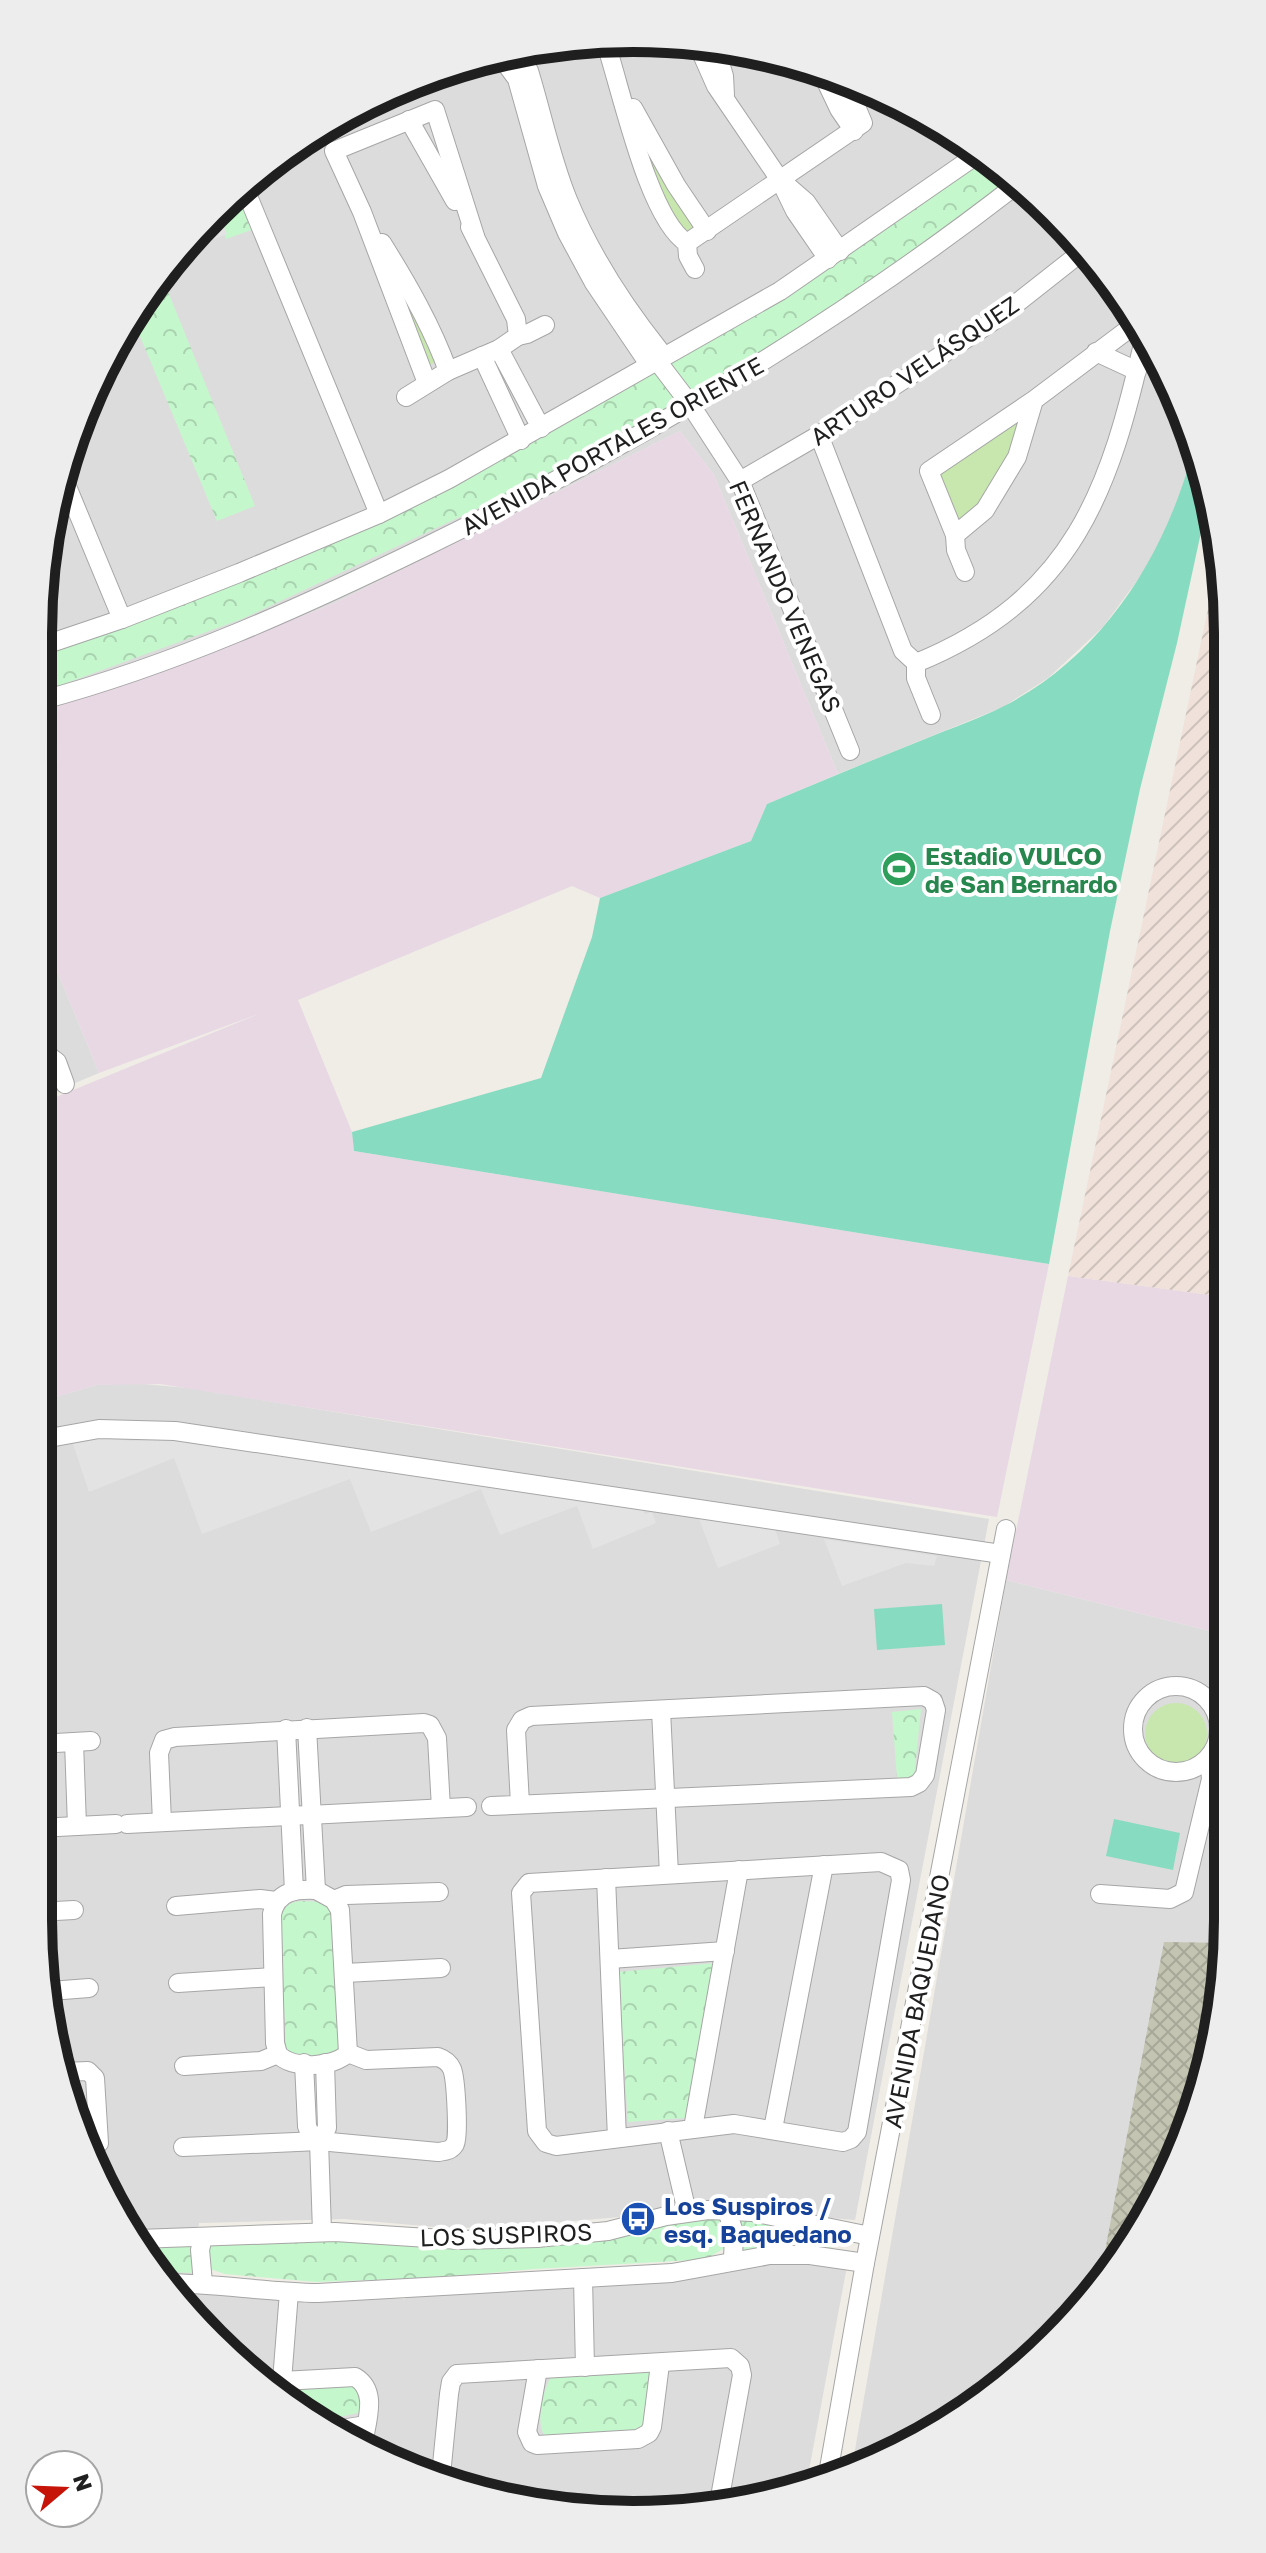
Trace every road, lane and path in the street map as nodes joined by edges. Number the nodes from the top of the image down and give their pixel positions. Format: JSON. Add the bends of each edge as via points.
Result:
{"nodes":[{"id":1,"x":609,"y":53,"type":"edge"},
{"id":2,"x":702,"y":56,"type":"edge"},
{"id":3,"x":719,"y":59,"type":"edge"},
{"id":4,"x":524,"y":62,"type":"edge"},
{"id":5,"x":507,"y":66,"type":"edge"},
{"id":6,"x":619,"y":81,"type":"junction"},
{"id":7,"x":828,"y":86,"type":"edge"},
{"id":8,"x":849,"y":94,"type":"edge"},
{"id":9,"x":725,"y":98,"type":"junction"},
{"id":10,"x":409,"y":120,"type":"junction"},
{"id":11,"x":858,"y":127,"type":"junction"},
{"id":12,"x":970,"y":160,"type":"edge"},
{"id":13,"x":780,"y":180,"type":"junction"},
{"id":14,"x":1009,"y":190,"type":"edge"},
{"id":15,"x":249,"y":197,"type":"edge"},
{"id":16,"x":362,"y":212,"type":"junction"},
{"id":17,"x":707,"y":231,"type":"junction"},
{"id":18,"x":475,"y":236,"type":"junction"},
{"id":19,"x":687,"y":243,"type":"junction"},
{"id":20,"x":834,"y":255,"type":"junction"},
{"id":21,"x":1076,"y":257,"type":"edge"},
{"id":22,"x":695,"y":269,"type":"dead end"},
{"id":23,"x":545,"y":325,"type":"dead end"},
{"id":24,"x":517,"y":327,"type":"junction"},
{"id":25,"x":1128,"y":329,"type":"edge"},
{"id":26,"x":499,"y":349,"type":"junction"},
{"id":27,"x":1096,"y":352,"type":"junction"},
{"id":28,"x":1141,"y":352,"type":"edge"},
{"id":29,"x":482,"y":356,"type":"junction"},
{"id":30,"x":658,"y":362,"type":"junction"},
{"id":31,"x":448,"y":371,"type":"junction"},
{"id":32,"x":1137,"y":371,"type":"junction"},
{"id":33,"x":427,"y":383,"type":"junction"},
{"id":34,"x":406,"y":397,"type":"dead end"},
{"id":35,"x":1034,"y":400,"type":"junction"},
{"id":36,"x":690,"y":404,"type":"junction"},
{"id":37,"x":541,"y":428,"type":"junction"},
{"id":38,"x":819,"y":435,"type":"junction"},
{"id":39,"x":521,"y":440,"type":"junction"},
{"id":40,"x":740,"y":481,"type":"junction"},
{"id":41,"x":70,"y":493,"type":"edge"},
{"id":42,"x":379,"y":514,"type":"junction"},
{"id":43,"x":955,"y":535,"type":"junction"},
{"id":44,"x":965,"y":572,"type":"dead end"},
{"id":45,"x":122,"y":619,"type":"junction"},
{"id":46,"x":52,"y":643,"type":"edge"},
{"id":47,"x":916,"y":663,"type":"junction"},
{"id":48,"x":52,"y":697,"type":"edge"},
{"id":49,"x":931,"y":715,"type":"dead end"},
{"id":50,"x":850,"y":751,"type":"dead end"},
{"id":51,"x":52,"y":1058,"type":"edge"},
{"id":52,"x":65,"y":1084,"type":"dead end"},
{"id":53,"x":52,"y":1437,"type":"edge"},
{"id":54,"x":1006,"y":1529,"type":"dead end"},
{"id":55,"x":1001,"y":1554,"type":"junction"},
{"id":56,"x":1194,"y":1689,"type":"junction"},
{"id":57,"x":1214,"y":1694,"type":"edge"},
{"id":58,"x":661,"y":1710,"type":"junction"},
{"id":59,"x":1214,"y":1713,"type":"edge"},
{"id":60,"x":307,"y":1728,"type":"junction"},
{"id":61,"x":286,"y":1729,"type":"junction"},
{"id":62,"x":52,"y":1743,"type":"edge"},
{"id":63,"x":1214,"y":1749,"type":"edge"},
{"id":64,"x":1214,"y":1753,"type":"edge"},
{"id":65,"x":1207,"y":1760,"type":"junction"},
{"id":66,"x":665,"y":1798,"type":"junction"},
{"id":67,"x":520,"y":1804,"type":"junction"},
{"id":68,"x":491,"y":1806,"type":"dead end"},
{"id":69,"x":467,"y":1807,"type":"dead end"},
{"id":70,"x":441,"y":1808,"type":"junction"},
{"id":71,"x":312,"y":1814,"type":"junction"},
{"id":72,"x":291,"y":1815,"type":"junction"},
{"id":73,"x":162,"y":1822,"type":"junction"},
{"id":74,"x":77,"y":1826,"type":"junction"},
{"id":75,"x":52,"y":1827,"type":"edge"},
{"id":76,"x":824,"y":1865,"type":"junction"},
{"id":77,"x":739,"y":1870,"type":"junction"},
{"id":78,"x":669,"y":1874,"type":"junction"},
{"id":79,"x":606,"y":1878,"type":"junction"},
{"id":80,"x":316,"y":1890,"type":"junction"},
{"id":81,"x":294,"y":1891,"type":"junction"},
{"id":82,"x":439,"y":1892,"type":"dead end"},
{"id":83,"x":1100,"y":1894,"type":"dead end"},
{"id":84,"x":334,"y":1900,"type":"junction"},
{"id":85,"x":276,"y":1901,"type":"junction"},
{"id":86,"x":176,"y":1906,"type":"dead end"},
{"id":87,"x":74,"y":1910,"type":"dead end"},
{"id":88,"x":52,"y":1911,"type":"edge"},
{"id":89,"x":725,"y":1951,"type":"junction"},
{"id":90,"x":610,"y":1959,"type":"junction"},
{"id":91,"x":441,"y":1968,"type":"dead end"},
{"id":92,"x":345,"y":1973,"type":"junction"},
{"id":93,"x":273,"y":1977,"type":"junction"},
{"id":94,"x":178,"y":1983,"type":"dead end"},
{"id":95,"x":89,"y":1988,"type":"dead end"},
{"id":96,"x":56,"y":1991,"type":"edge"},
{"id":97,"x":348,"y":2053,"type":"junction"},
{"id":98,"x":278,"y":2054,"type":"junction"},
{"id":99,"x":304,"y":2063,"type":"junction"},
{"id":100,"x":325,"y":2063,"type":"junction"},
{"id":101,"x":184,"y":2066,"type":"dead end"},
{"id":102,"x":72,"y":2072,"type":"edge"},
{"id":103,"x":693,"y":2128,"type":"junction"},
{"id":104,"x":773,"y":2129,"type":"junction"},
{"id":105,"x":668,"y":2131,"type":"junction"},
{"id":106,"x":617,"y":2138,"type":"junction"},
{"id":107,"x":319,"y":2141,"type":"junction"},
{"id":108,"x":97,"y":2145,"type":"edge"},
{"id":109,"x":183,"y":2147,"type":"dead end"},
{"id":110,"x":727,"y":2211,"type":"junction"},
{"id":111,"x":687,"y":2212,"type":"junction"},
{"id":112,"x":322,"y":2232,"type":"junction"},
{"id":113,"x":870,"y":2236,"type":"junction"},
{"id":114,"x":203,"y":2237,"type":"junction"},
{"id":115,"x":147,"y":2239,"type":"edge"},
{"id":116,"x":733,"y":2260,"type":"junction"},
{"id":117,"x":865,"y":2263,"type":"junction"},
{"id":118,"x":583,"y":2278,"type":"junction"},
{"id":119,"x":179,"y":2283,"type":"edge"},
{"id":120,"x":203,"y":2283,"type":"junction"},
{"id":121,"x":289,"y":2292,"type":"junction"},
{"id":122,"x":660,"y":2364,"type":"junction"},
{"id":123,"x":585,"y":2367,"type":"junction"},
{"id":124,"x":538,"y":2369,"type":"junction"},
{"id":125,"x":279,"y":2381,"type":"edge"},
{"id":126,"x":282,"y":2381,"type":"junction"},
{"id":127,"x":366,"y":2425,"type":"junction"},
{"id":128,"x":351,"y":2428,"type":"edge"},
{"id":129,"x":365,"y":2435,"type":"edge"},
{"id":130,"x":829,"y":2467,"type":"edge"},
{"id":131,"x":442,"y":2468,"type":"edge"},
{"id":132,"x":720,"y":2494,"type":"edge"}],
"edges":[{"from":1,"to":6,"type":"street"},
{"from":2,"to":9,"type":"street"},
{"from":3,"to":9,"type":"street"},
{"from":4,"to":30,"type":"street","via":[[567,197],[585,236],[660,351]]},
{"from":5,"to":30,"type":"street","via":[[517,79],[547,186],[567,233],[646,360]]},
{"from":6,"to":17,"type":"street"},
{"from":6,"to":19,"type":"street","via":[[651,188],[675,234]]},
{"from":7,"to":11,"type":"street","via":[[839,109]]},
{"from":8,"to":11,"type":"street"},
{"from":9,"to":13,"type":"street"},
{"from":10,"to":16,"type":"street","via":[[334,151]]},
{"from":10,"to":18,"type":"street"},
{"from":10,"to":18,"type":"street","via":[[435,110]]},
{"from":11,"to":13,"type":"street"},
{"from":12,"to":20,"type":"street","name":"AVENIDA PORTALES ORIENTE"},
{"from":13,"to":17,"type":"street"},
{"from":13,"to":20,"type":"street","via":[[806,202]]},
{"from":14,"to":36,"type":"street","name":"AVENIDA PORTALES ORIENTE","via":[[809,334]]},
{"from":15,"to":42,"type":"street"},
{"from":16,"to":31,"type":"street","via":[[406,281]]},
{"from":16,"to":33,"type":"street"},
{"from":17,"to":19,"type":"street"},
{"from":18,"to":24,"type":"street"},
{"from":19,"to":22,"type":"street"},
{"from":20,"to":30,"type":"street","name":"AVENIDA PORTALES ORIENTE"},
{"from":21,"to":38,"type":"street","name":"ARTURO VELÁSQUEZ","via":[[998,318]]},
{"from":23,"to":24,"type":"street","via":[[527,334]]},
{"from":24,"to":26,"type":"street"},
{"from":25,"to":27,"type":"street"},
{"from":26,"to":29,"type":"street"},
{"from":26,"to":37,"type":"street"},
{"from":27,"to":32,"type":"street"},
{"from":27,"to":35,"type":"street"},
{"from":28,"to":32,"type":"street"},
{"from":29,"to":31,"type":"street"},
{"from":29,"to":39,"type":"street"},
{"from":30,"to":36,"type":"street","name":"FERNANDO VENEGAS"},
{"from":30,"to":37,"type":"street","name":"AVENIDA PORTALES ORIENTE"},
{"from":31,"to":33,"type":"street"},
{"from":32,"to":47,"type":"street","via":[[1104,483],[1068,548],[1000,617],[960,644]]},
{"from":33,"to":34,"type":"street"},
{"from":35,"to":43,"type":"street","via":[[1017,457],[985,510]]},
{"from":35,"to":43,"type":"street","via":[[929,471]]},
{"from":36,"to":40,"type":"street","name":"FERNANDO VENEGAS"},
{"from":36,"to":48,"type":"street","name":"AVENIDA PORTALES ORIENTE","via":[[530,496],[378,570],[199,647]]},
{"from":37,"to":39,"type":"street","name":"AVENIDA PORTALES ORIENTE"},
{"from":38,"to":40,"type":"street","name":"ARTURO VELÁSQUEZ"},
{"from":38,"to":47,"type":"street","via":[[903,651]]},
{"from":39,"to":42,"type":"street","name":"AVENIDA PORTALES ORIENTE"},
{"from":40,"to":50,"type":"street","name":"FERNANDO VENEGAS"},
{"from":41,"to":45,"type":"street"},
{"from":42,"to":45,"type":"street","name":"AVENIDA PORTALES ORIENTE"},
{"from":43,"to":44,"type":"street"},
{"from":45,"to":46,"type":"street","name":"AVENIDA PORTALES ORIENTE"},
{"from":47,"to":49,"type":"street","via":[[916,678]]},
{"from":51,"to":52,"type":"street"},
{"from":53,"to":55,"type":"street","via":[[99,1429],[184,1432]]},
{"from":54,"to":55,"type":"street","name":"AVENIDA BAQUEDANO"},
{"from":55,"to":113,"type":"street","name":"AVENIDA BAQUEDANO"},
{"from":56,"to":57,"type":"street"},
{"from":56,"to":59,"type":"street"},
{"from":56,"to":65,"type":"street","via":[[1166,1686],[1142,1701],[1132,1728],[1134,1742],[1151,1765],[1164,1771],[1192,1770]]},
{"from":58,"to":66,"type":"street"},
{"from":58,"to":66,"type":"street","via":[[924,1696],[936,1710],[925,1775],[911,1787]]},
{"from":58,"to":67,"type":"street","via":[[522,1720],[516,1730]]},
{"from":60,"to":61,"type":"street"},
{"from":60,"to":70,"type":"street","via":[[430,1725],[437,1738]]},
{"from":60,"to":71,"type":"street"},
{"from":61,"to":72,"type":"street"},
{"from":61,"to":73,"type":"street","via":[[164,1740],[159,1753]]},
{"from":62,"to":74,"type":"street","via":[[82,1741]]},
{"from":63,"to":65,"type":"street"},
{"from":64,"to":65,"type":"street"},
{"from":65,"to":83,"type":"street","via":[[1211,1779],[1184,1892],[1170,1899]]},
{"from":66,"to":67,"type":"street"},
{"from":66,"to":78,"type":"street"},
{"from":67,"to":68,"type":"street"},
{"from":69,"to":70,"type":"street"},
{"from":70,"to":71,"type":"street"},
{"from":71,"to":72,"type":"street"},
{"from":71,"to":80,"type":"street"},
{"from":72,"to":73,"type":"street"},
{"from":72,"to":81,"type":"street"},
{"from":73,"to":74,"type":"street"},
{"from":74,"to":75,"type":"street"},
{"from":76,"to":77,"type":"street"},
{"from":76,"to":104,"type":"street"},
{"from":76,"to":104,"type":"street","via":[[881,1862],[899,1870],[901,1880],[857,2132],[843,2142]]},
{"from":77,"to":78,"type":"street"},
{"from":77,"to":89,"type":"street"},
{"from":78,"to":79,"type":"street"},
{"from":79,"to":90,"type":"street"},
{"from":79,"to":106,"type":"street","via":[[529,1883],[521,1893],[537,2131],[556,2146]]},
{"from":80,"to":81,"type":"street"},
{"from":80,"to":84,"type":"street"},
{"from":81,"to":85,"type":"street"},
{"from":82,"to":84,"type":"street","via":[[346,1895]]},
{"from":84,"to":92,"type":"street","via":[[340,1910]]},
{"from":85,"to":86,"type":"street"},
{"from":85,"to":93,"type":"street"},
{"from":87,"to":88,"type":"street"},
{"from":89,"to":90,"type":"street"},
{"from":89,"to":103,"type":"street"},
{"from":90,"to":106,"type":"street"},
{"from":91,"to":92,"type":"street"},
{"from":92,"to":97,"type":"street"},
{"from":93,"to":94,"type":"street"},
{"from":93,"to":98,"type":"street"},
{"from":95,"to":96,"type":"street"},
{"from":97,"to":100,"type":"street"},
{"from":97,"to":107,"type":"street","via":[[366,2060],[443,2059],[453,2071],[456,2142],[438,2152]]},
{"from":98,"to":99,"type":"street","via":[[291,2063]]},
{"from":98,"to":101,"type":"street","via":[[261,2061]]},
{"from":99,"to":100,"type":"street"},
{"from":99,"to":107,"type":"street","via":[[307,2126]]},
{"from":100,"to":107,"type":"street","via":[[327,2128]]},
{"from":102,"to":108,"type":"street","via":[[88,2071],[95,2078]]},
{"from":103,"to":104,"type":"street","via":[[734,2124]]},
{"from":103,"to":105,"type":"street"},
{"from":105,"to":106,"type":"street"},
{"from":105,"to":111,"type":"street"},
{"from":107,"to":109,"type":"street"},
{"from":107,"to":112,"type":"street"},
{"from":110,"to":111,"type":"street","name":"LOS SUSPIROS"},
{"from":110,"to":113,"type":"street","name":"LOS SUSPIROS"},
{"from":110,"to":116,"type":"street","via":[[734,2232]]},
{"from":111,"to":112,"type":"street","name":"LOS SUSPIROS","via":[[608,2231],[537,2238],[459,2240]]},
{"from":112,"to":114,"type":"street","name":"LOS SUSPIROS"},
{"from":113,"to":117,"type":"street","name":"AVENIDA BAQUEDANO"},
{"from":114,"to":115,"type":"street","name":"LOS SUSPIROS"},
{"from":114,"to":120,"type":"street"},
{"from":116,"to":117,"type":"street","name":"LOS SUSPIROS","via":[[789,2254]]},
{"from":116,"to":118,"type":"street","name":"LOS SUSPIROS","via":[[672,2273]]},
{"from":117,"to":130,"type":"street","name":"AVENIDA BAQUEDANO"},
{"from":118,"to":121,"type":"street","name":"LOS SUSPIROS"},
{"from":118,"to":123,"type":"street"},
{"from":119,"to":120,"type":"street","name":"LOS SUSPIROS"},
{"from":120,"to":121,"type":"street","name":"LOS SUSPIROS"},
{"from":121,"to":126,"type":"street"},
{"from":122,"to":123,"type":"street"},
{"from":122,"to":124,"type":"street","via":[[649,2433],[638,2439],[537,2445],[527,2432]]},
{"from":122,"to":132,"type":"street","via":[[731,2358],[742,2370]]},
{"from":123,"to":124,"type":"street"},
{"from":124,"to":131,"type":"street","via":[[462,2372],[454,2377]]},
{"from":125,"to":126,"type":"street"},
{"from":126,"to":127,"type":"street","via":[[355,2377],[370,2396]]},
{"from":127,"to":128,"type":"street"},
{"from":127,"to":129,"type":"street"}]}
